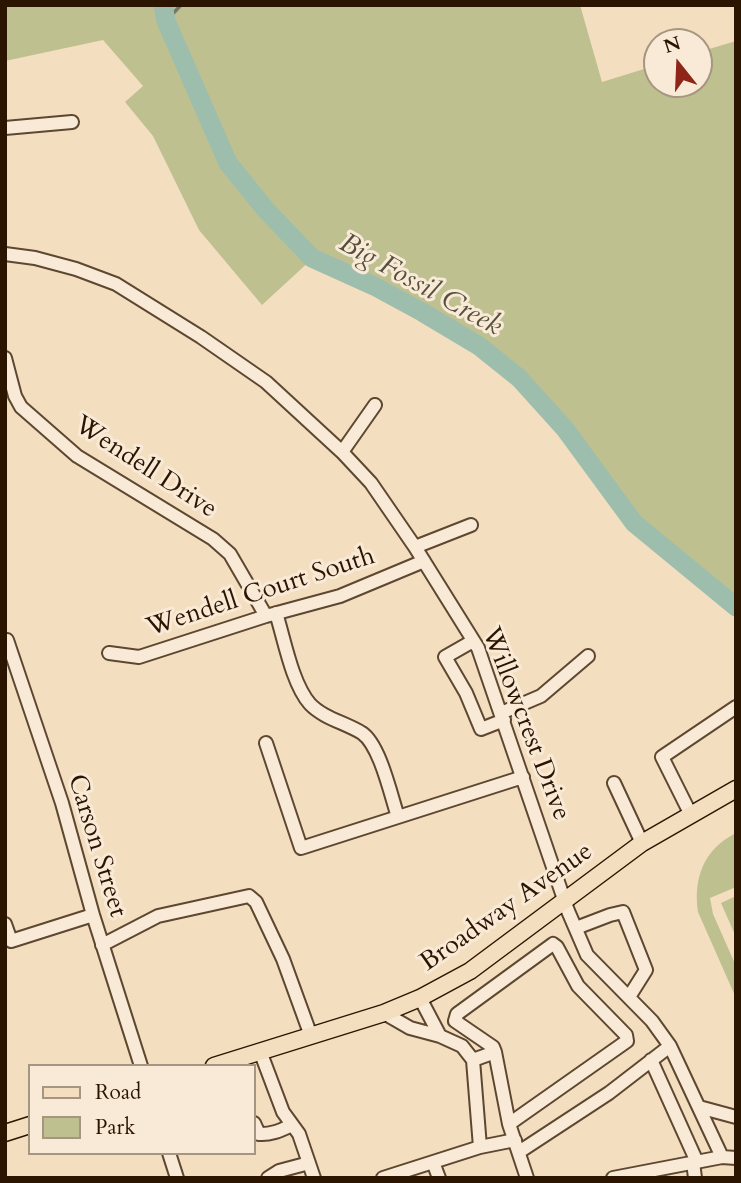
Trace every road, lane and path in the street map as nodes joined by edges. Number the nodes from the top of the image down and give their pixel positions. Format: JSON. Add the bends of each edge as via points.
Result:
{"nodes":[{"id":1,"x":72,"y":122,"type":"dead end"},
{"id":2,"x":5,"y":128,"type":"edge"},
{"id":3,"x":5,"y":254,"type":"edge"},
{"id":4,"x":5,"y":358,"type":"edge"},
{"id":5,"x":375,"y":405,"type":"dead end"},
{"id":6,"x":342,"y":452,"type":"junction"},
{"id":7,"x":471,"y":525,"type":"dead end"},
{"id":8,"x":415,"y":547,"type":"junction"},
{"id":9,"x":424,"y":561,"type":"junction"},
{"id":10,"x":271,"y":614,"type":"junction"},
{"id":11,"x":7,"y":640,"type":"dead end"},
{"id":12,"x":473,"y":640,"type":"junction"},
{"id":13,"x":109,"y":653,"type":"dead end"},
{"id":14,"x":588,"y":656,"type":"dead end"},
{"id":15,"x":736,"y":707,"type":"edge"},
{"id":16,"x":503,"y":716,"type":"junction"},
{"id":17,"x":266,"y":743,"type":"dead end"},
{"id":18,"x":523,"y":777,"type":"junction"},
{"id":19,"x":614,"y":783,"type":"dead end"},
{"id":20,"x":736,"y":789,"type":"edge"},
{"id":21,"x":690,"y":813,"type":"junction"},
{"id":22,"x":398,"y":817,"type":"junction"},
{"id":23,"x":642,"y":843,"type":"junction"},
{"id":24,"x":564,"y":900,"type":"junction"},
{"id":25,"x":93,"y":915,"type":"junction"},
{"id":26,"x":5,"y":924,"type":"edge"},
{"id":27,"x":576,"y":928,"type":"junction"},
{"id":28,"x":102,"y":945,"type":"junction"},
{"id":29,"x":629,"y":997,"type":"junction"},
{"id":30,"x":420,"y":998,"type":"junction"},
{"id":31,"x":384,"y":1013,"type":"junction"},
{"id":32,"x":311,"y":1035,"type":"junction"},
{"id":33,"x":440,"y":1036,"type":"junction"},
{"id":34,"x":670,"y":1045,"type":"junction"},
{"id":35,"x":260,"y":1051,"type":"junction"},
{"id":36,"x":495,"y":1052,"type":"junction"},
{"id":37,"x":473,"y":1060,"type":"junction"},
{"id":38,"x":651,"y":1060,"type":"junction"},
{"id":39,"x":233,"y":1063,"type":"edge"},
{"id":40,"x":140,"y":1064,"type":"edge"},
{"id":41,"x":698,"y":1107,"type":"junction"},
{"id":42,"x":736,"y":1117,"type":"edge"},
{"id":43,"x":509,"y":1124,"type":"junction"},
{"id":44,"x":292,"y":1125,"type":"junction"},
{"id":45,"x":28,"y":1126,"type":"edge"},
{"id":46,"x":256,"y":1127,"type":"edge"},
{"id":47,"x":5,"y":1133,"type":"edge"},
{"id":48,"x":517,"y":1146,"type":"junction"},
{"id":49,"x":480,"y":1147,"type":"junction"},
{"id":50,"x":170,"y":1155,"type":"edge"},
{"id":51,"x":722,"y":1157,"type":"junction"},
{"id":52,"x":736,"y":1158,"type":"edge"},
{"id":53,"x":433,"y":1162,"type":"junction"},
{"id":54,"x":695,"y":1162,"type":"junction"},
{"id":55,"x":309,"y":1163,"type":"junction"},
{"id":56,"x":177,"y":1178,"type":"edge"},
{"id":57,"x":268,"y":1178,"type":"edge"},
{"id":58,"x":314,"y":1178,"type":"edge"},
{"id":59,"x":383,"y":1178,"type":"edge"},
{"id":60,"x":439,"y":1178,"type":"edge"},
{"id":61,"x":527,"y":1178,"type":"edge"},
{"id":62,"x":613,"y":1178,"type":"edge"},
{"id":63,"x":695,"y":1178,"type":"edge"}],
"edges":[{"from":1,"to":2,"type":"street"},
{"from":3,"to":6,"type":"street","name":"Willowcrest Drive","via":[[76,269],[116,284],[254,372]]},
{"from":4,"to":10,"type":"street","name":"Wendell Drive","via":[[21,407],[77,456],[213,539],[230,554]]},
{"from":5,"to":6,"type":"street"},
{"from":6,"to":8,"type":"street","name":"Willowcrest Drive","via":[[371,483]]},
{"from":7,"to":8,"type":"street"},
{"from":8,"to":9,"type":"street","name":"Willowcrest Drive"},
{"from":9,"to":10,"type":"street","name":"Wendell Court South","via":[[340,596]]},
{"from":9,"to":12,"type":"street","name":"Willowcrest Drive"},
{"from":10,"to":13,"type":"street","name":"Wendell Court South","via":[[139,657]]},
{"from":10,"to":22,"type":"street","name":"Wendell Drive","via":[[307,699],[373,743]]},
{"from":11,"to":25,"type":"street","name":"Carson Street","via":[[62,803]]},
{"from":12,"to":16,"type":"street","name":"Willowcrest Drive"},
{"from":12,"to":16,"type":"street","via":[[445,657],[481,729]]},
{"from":14,"to":16,"type":"street","via":[[541,696]]},
{"from":15,"to":21,"type":"street","via":[[662,757]]},
{"from":16,"to":18,"type":"street","name":"Willowcrest Drive"},
{"from":17,"to":22,"type":"street","via":[[301,848]]},
{"from":18,"to":22,"type":"street"},
{"from":18,"to":24,"type":"street","name":"Willowcrest Drive"},
{"from":19,"to":23,"type":"street"},
{"from":20,"to":21,"type":"main road","name":"Broadway Avenue"},
{"from":21,"to":23,"type":"main road","name":"Broadway Avenue"},
{"from":23,"to":24,"type":"main road","name":"Broadway Avenue"},
{"from":24,"to":27,"type":"street","name":"Willowcrest Drive"},
{"from":24,"to":30,"type":"main road","name":"Broadway Avenue","via":[[470,971]]},
{"from":25,"to":26,"type":"street","via":[[11,941]]},
{"from":25,"to":28,"type":"street","name":"Carson Street"},
{"from":27,"to":29,"type":"street","name":"Willowcrest Drive","via":[[587,956]]},
{"from":27,"to":29,"type":"street","via":[[623,912],[646,970]]},
{"from":28,"to":32,"type":"street","via":[[158,916],[249,896],[283,959]]},
{"from":28,"to":40,"type":"street","name":"Carson Street"},
{"from":29,"to":34,"type":"street","name":"Willowcrest Drive"},
{"from":30,"to":31,"type":"main road","name":"Broadway Avenue"},
{"from":30,"to":33,"type":"street"},
{"from":31,"to":32,"type":"main road","name":"Broadway Avenue"},
{"from":31,"to":33,"type":"street","via":[[410,1028]]},
{"from":32,"to":35,"type":"main road","name":"Broadway Avenue"},
{"from":33,"to":37,"type":"street","via":[[462,1046]]},
{"from":34,"to":38,"type":"street"},
{"from":34,"to":41,"type":"street","name":"Willowcrest Drive"},
{"from":35,"to":39,"type":"main road","name":"Broadway Avenue"},
{"from":35,"to":44,"type":"street"},
{"from":36,"to":37,"type":"street"},
{"from":36,"to":43,"type":"street"},
{"from":36,"to":43,"type":"street","via":[[455,1021],[457,1014],[553,944],[578,986],[626,1035],[627,1041]]},
{"from":37,"to":49,"type":"street"},
{"from":38,"to":48,"type":"street","via":[[609,1093]]},
{"from":38,"to":54,"type":"street"},
{"from":41,"to":42,"type":"street"},
{"from":41,"to":51,"type":"street","name":"Willowcrest Drive"},
{"from":43,"to":48,"type":"street"},
{"from":44,"to":46,"type":"street","via":[[264,1135]]},
{"from":44,"to":55,"type":"street"},
{"from":45,"to":47,"type":"main road"},
{"from":48,"to":49,"type":"street"},
{"from":48,"to":61,"type":"street"},
{"from":49,"to":53,"type":"street"},
{"from":50,"to":56,"type":"street"},
{"from":51,"to":52,"type":"street"},
{"from":51,"to":54,"type":"street"},
{"from":53,"to":59,"type":"street"},
{"from":53,"to":60,"type":"street"},
{"from":54,"to":62,"type":"street"},
{"from":54,"to":63,"type":"street"},
{"from":55,"to":57,"type":"street"},
{"from":55,"to":58,"type":"street"}]}
